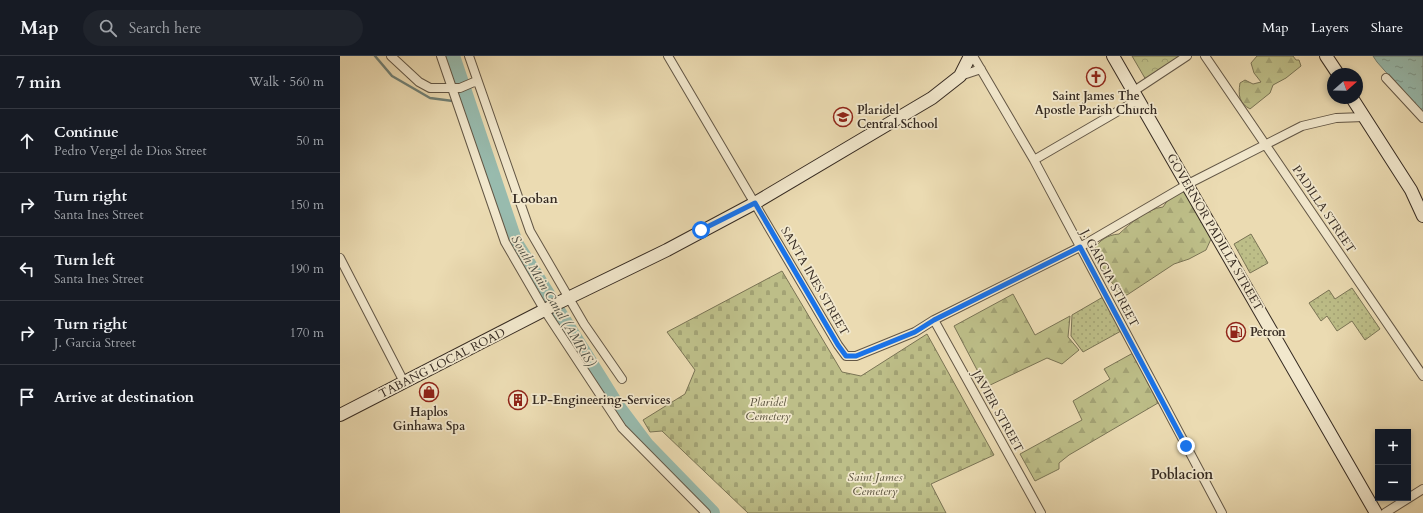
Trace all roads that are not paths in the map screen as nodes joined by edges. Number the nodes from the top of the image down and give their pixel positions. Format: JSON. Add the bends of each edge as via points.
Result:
{"nodes":[{"id":1,"x":391,"y":56,"type":"edge"},
{"id":2,"x":441,"y":56,"type":"edge"},
{"id":3,"x":469,"y":56,"type":"edge"},
{"id":4,"x":668,"y":56,"type":"edge"},
{"id":5,"x":970,"y":56,"type":"edge"},
{"id":6,"x":973,"y":56,"type":"edge"},
{"id":7,"x":1113,"y":56,"type":"edge"},
{"id":8,"x":1187,"y":56,"type":"edge"},
{"id":9,"x":1204,"y":56,"type":"edge"},
{"id":10,"x":1326,"y":56,"type":"edge"},
{"id":11,"x":1334,"y":68,"type":"edge"},
{"id":12,"x":981,"y":69,"type":"junction"},
{"id":13,"x":960,"y":76,"type":"junction"},
{"id":14,"x":1386,"y":78,"type":"dead end"},
{"id":15,"x":476,"y":82,"type":"junction"},
{"id":16,"x":456,"y":91,"type":"junction"},
{"id":17,"x":1136,"y":95,"type":"junction"},
{"id":18,"x":1356,"y":104,"type":"edge"},
{"id":19,"x":1364,"y":117,"type":"junction"},
{"id":20,"x":1423,"y":118,"type":"edge"},
{"id":21,"x":1266,"y":145,"type":"junction"},
{"id":22,"x":1034,"y":160,"type":"junction"},
{"id":23,"x":1188,"y":184,"type":"junction"},
{"id":24,"x":755,"y":203,"type":"junction"},
{"id":25,"x":1423,"y":216,"type":"edge"},
{"id":26,"x":1080,"y":247,"type":"junction"},
{"id":27,"x":340,"y":258,"type":"edge"},
{"id":28,"x":564,"y":300,"type":"junction"},
{"id":29,"x":546,"y":310,"type":"junction"},
{"id":30,"x":934,"y":320,"type":"junction"},
{"id":31,"x":1423,"y":376,"type":"edge"},
{"id":32,"x":622,"y":379,"type":"dead end"},
{"id":33,"x":404,"y":382,"type":"junction"},
{"id":34,"x":340,"y":415,"type":"edge"},
{"id":35,"x":1423,"y":489,"type":"edge"},
{"id":36,"x":706,"y":513,"type":"edge"},
{"id":37,"x":1041,"y":513,"type":"edge"},
{"id":38,"x":1222,"y":513,"type":"edge"},
{"id":39,"x":1376,"y":513,"type":"edge"},
{"id":40,"x":1385,"y":513,"type":"edge"}],
"edges":[{"from":1,"to":16,"type":"street","via":[[430,88]]},
{"from":2,"to":16,"type":"street"},
{"from":3,"to":15,"type":"street"},
{"from":4,"to":24,"type":"street","name":"SANTA INES STREET"},
{"from":5,"to":13,"type":"street"},
{"from":6,"to":12,"type":"street","name":"J. GARCIA STREET"},
{"from":7,"to":17,"type":"street","name":"GOVERNOR PADILLA STREET"},
{"from":8,"to":17,"type":"street"},
{"from":9,"to":21,"type":"street","name":"PADILLA STREET"},
{"from":10,"to":11,"type":"street"},
{"from":12,"to":13,"type":"street"},
{"from":12,"to":22,"type":"street","name":"J. GARCIA STREET"},
{"from":13,"to":24,"type":"street","name":"TABANG LOCAL ROAD","via":[[921,106]]},
{"from":14,"to":20,"type":"street"},
{"from":15,"to":16,"type":"street"},
{"from":15,"to":28,"type":"street","via":[[530,231]]},
{"from":16,"to":29,"type":"street","via":[[505,242]]},
{"from":17,"to":22,"type":"street"},
{"from":17,"to":23,"type":"street","name":"GOVERNOR PADILLA STREET"},
{"from":18,"to":19,"type":"street"},
{"from":19,"to":21,"type":"street","name":"SANTA INES STREET","via":[[1336,118],[1302,126]]},
{"from":19,"to":25,"type":"street","via":[[1411,190]]},
{"from":21,"to":23,"type":"street","name":"SANTA INES STREET"},
{"from":21,"to":31,"type":"street","name":"PADILLA STREET"},
{"from":22,"to":26,"type":"street","name":"J. GARCIA STREET"},
{"from":23,"to":26,"type":"street","name":"SANTA INES STREET"},
{"from":23,"to":39,"type":"street","name":"GOVERNOR PADILLA STREET"},
{"from":24,"to":28,"type":"street","name":"TABANG LOCAL ROAD","via":[[667,250]]},
{"from":24,"to":30,"type":"street","name":"SANTA INES STREET","via":[[846,356],[856,356],[915,332]]},
{"from":26,"to":30,"type":"street","name":"SANTA INES STREET"},
{"from":26,"to":38,"type":"street","name":"J. GARCIA STREET"},
{"from":27,"to":33,"type":"street"},
{"from":28,"to":29,"type":"street","name":"TABANG LOCAL ROAD"},
{"from":28,"to":32,"type":"street"},
{"from":29,"to":33,"type":"street","name":"TABANG LOCAL ROAD"},
{"from":29,"to":36,"type":"street","via":[[622,428]]},
{"from":30,"to":37,"type":"street","name":"JAVIER STREET"},
{"from":33,"to":34,"type":"street","name":"TABANG LOCAL ROAD"},
{"from":35,"to":40,"type":"street"}]}
